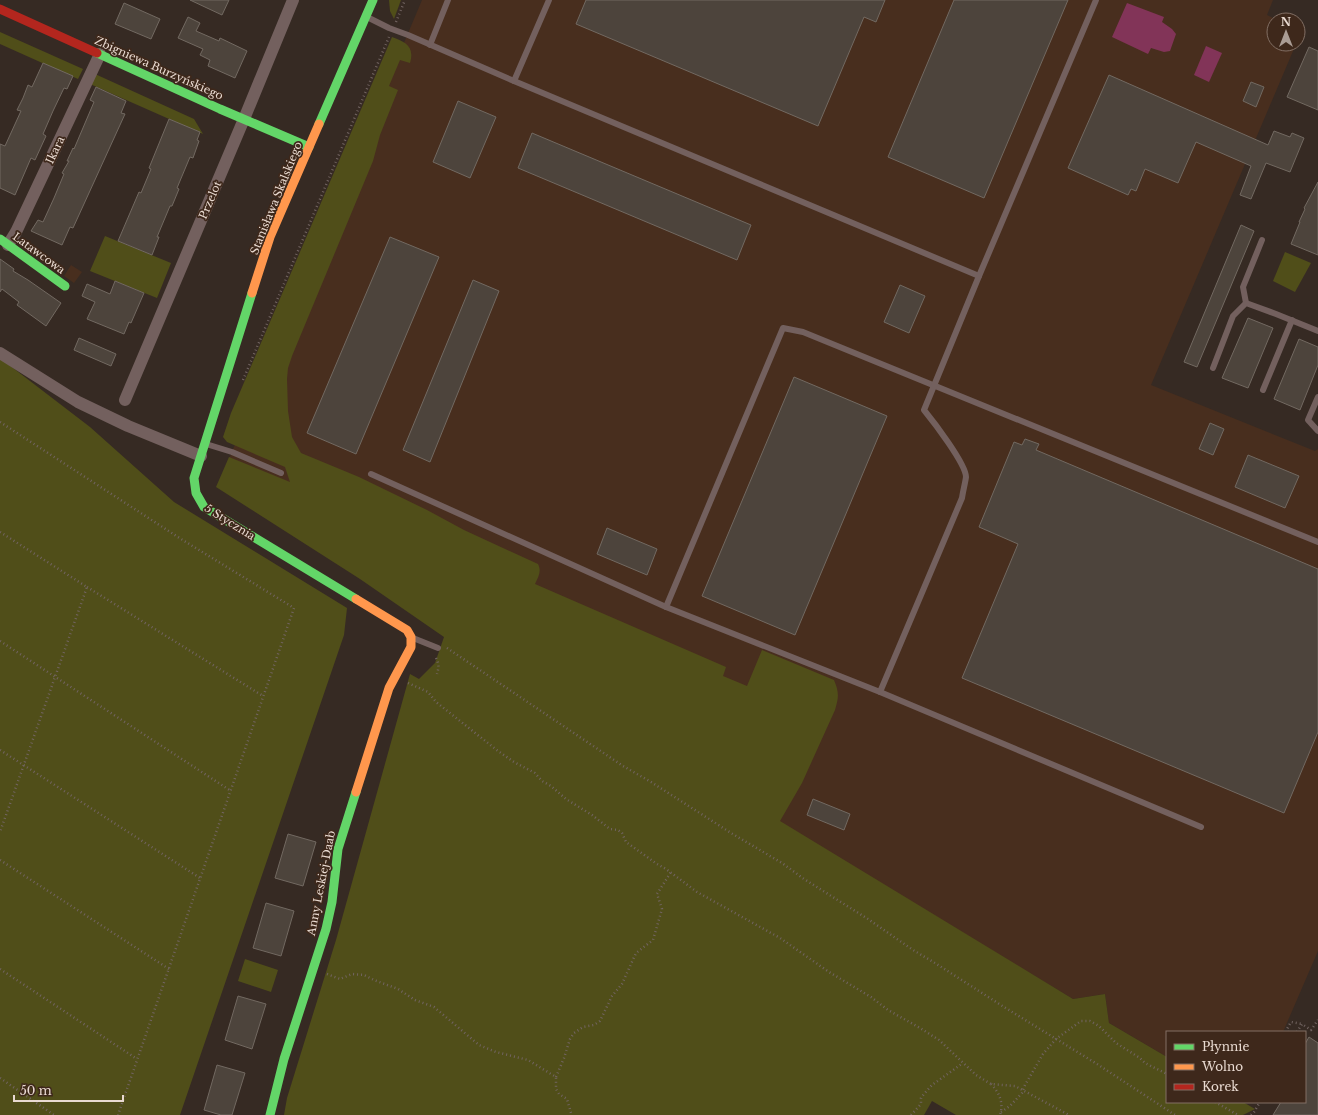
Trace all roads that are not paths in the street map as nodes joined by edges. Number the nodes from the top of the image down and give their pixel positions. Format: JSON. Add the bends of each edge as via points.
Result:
{"nodes":[{"id":1,"x":293,"y":0,"type":"edge"},
{"id":2,"x":373,"y":0,"type":"edge"},
{"id":3,"x":448,"y":0,"type":"edge"},
{"id":4,"x":549,"y":0,"type":"edge"},
{"id":5,"x":1096,"y":0,"type":"edge"},
{"id":6,"x":0,"y":9,"type":"edge"},
{"id":7,"x":366,"y":16,"type":"junction"},
{"id":8,"x":430,"y":45,"type":"junction"},
{"id":9,"x":100,"y":54,"type":"junction"},
{"id":10,"x":514,"y":81,"type":"junction"},
{"id":11,"x":244,"y":119,"type":"junction"},
{"id":12,"x":309,"y":147,"type":"junction"},
{"id":13,"x":1262,"y":240,"type":"dead end"},
{"id":14,"x":4,"y":242,"type":"edge"},
{"id":15,"x":979,"y":276,"type":"junction"},
{"id":16,"x":65,"y":286,"type":"dead end"},
{"id":17,"x":1246,"y":304,"type":"junction"},
{"id":18,"x":1292,"y":320,"type":"junction"},
{"id":19,"x":1318,"y":331,"type":"edge"},
{"id":20,"x":0,"y":353,"type":"edge"},
{"id":21,"x":1213,"y":368,"type":"dead end"},
{"id":22,"x":934,"y":386,"type":"junction"},
{"id":23,"x":1263,"y":390,"type":"dead end"},
{"id":24,"x":1318,"y":397,"type":"edge"},
{"id":25,"x":125,"y":400,"type":"dead end"},
{"id":26,"x":1318,"y":431,"type":"edge"},
{"id":27,"x":205,"y":443,"type":"junction"},
{"id":28,"x":201,"y":456,"type":"junction"},
{"id":29,"x":281,"y":473,"type":"dead end"},
{"id":30,"x":371,"y":474,"type":"dead end"},
{"id":31,"x":1318,"y":542,"type":"edge"},
{"id":32,"x":666,"y":607,"type":"junction"},
{"id":33,"x":412,"y":637,"type":"junction"},
{"id":34,"x":438,"y":648,"type":"dead end"},
{"id":35,"x":880,"y":692,"type":"junction"},
{"id":36,"x":1201,"y":827,"type":"dead end"},
{"id":37,"x":270,"y":1115,"type":"edge"}],
"edges":[{"from":1,"to":11,"type":"street","name":"Przelot"},
{"from":2,"to":7,"type":"street","name":"Stanisława Skalskiego"},
{"from":3,"to":8,"type":"lane"},
{"from":4,"to":10,"type":"lane"},
{"from":5,"to":15,"type":"lane"},
{"from":6,"to":9,"type":"street","name":"Zbigniewa Burzyńskiego"},
{"from":7,"to":8,"type":"lane"},
{"from":7,"to":12,"type":"street","name":"Stanisława Skalskiego"},
{"from":8,"to":10,"type":"lane"},
{"from":9,"to":11,"type":"street","name":"Zbigniewa Burzyńskiego"},
{"from":9,"to":14,"type":"street","name":"Ikara","via":[[16,232]]},
{"from":10,"to":15,"type":"lane"},
{"from":11,"to":12,"type":"street","name":"Zbigniewa Burzyńskiego"},
{"from":11,"to":25,"type":"street","name":"Przelot"},
{"from":12,"to":27,"type":"street","name":"Stanisława Skalskiego","via":[[270,237]]},
{"from":13,"to":17,"type":"lane","via":[[1244,287]]},
{"from":14,"to":16,"type":"street","name":"Latawcowa"},
{"from":15,"to":22,"type":"lane"},
{"from":17,"to":18,"type":"lane"},
{"from":17,"to":21,"type":"lane","via":[[1233,316]]},
{"from":18,"to":19,"type":"lane"},
{"from":18,"to":23,"type":"lane"},
{"from":20,"to":28,"type":"street","via":[[78,402]]},
{"from":22,"to":31,"type":"lane"},
{"from":22,"to":32,"type":"lane","via":[[803,332],[782,328]]},
{"from":22,"to":35,"type":"lane","via":[[924,410],[956,455],[966,475],[962,498]]},
{"from":24,"to":26,"type":"lane","via":[[1308,420]]},
{"from":27,"to":28,"type":"street","name":"Stanisława Skalskiego"},
{"from":27,"to":29,"type":"lane"},
{"from":28,"to":33,"type":"street","name":"5 Stycznia","via":[[194,478],[194,488],[197,498],[204,506],[407,630]]},
{"from":30,"to":32,"type":"lane"},
{"from":32,"to":35,"type":"lane"},
{"from":33,"to":34,"type":"lane"},
{"from":33,"to":37,"type":"street","name":"Anny Leskiej-Daab","via":[[411,647],[389,688],[381,710],[338,849],[326,929],[284,1059]]},
{"from":35,"to":36,"type":"lane"}]}
